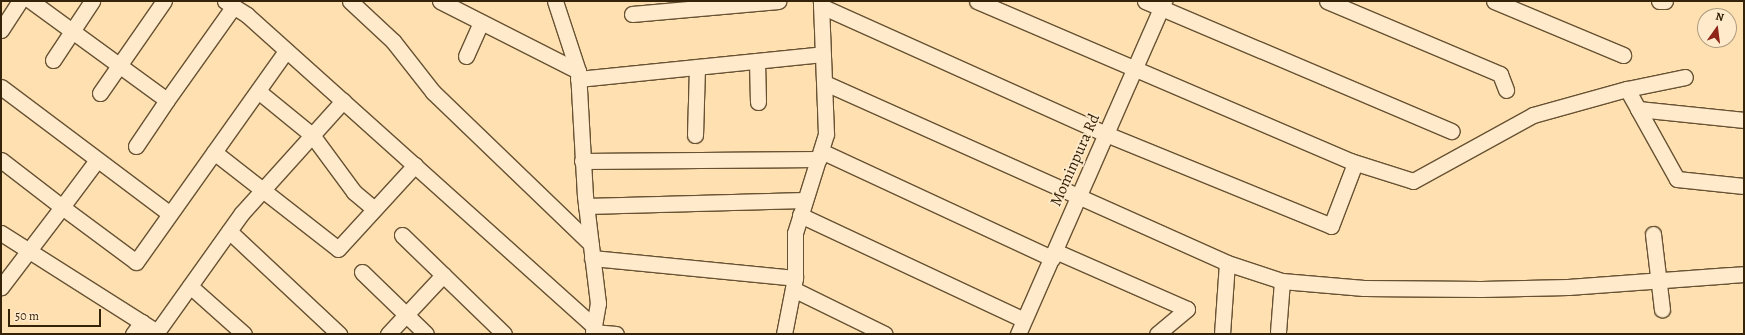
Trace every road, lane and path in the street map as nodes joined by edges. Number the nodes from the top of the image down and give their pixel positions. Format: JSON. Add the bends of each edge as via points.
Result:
{"nodes":[{"id":1,"x":20,"y":1,"type":"edge"},
{"id":2,"x":31,"y":1,"type":"edge"},
{"id":3,"x":92,"y":1,"type":"edge"},
{"id":4,"x":164,"y":1,"type":"edge"},
{"id":5,"x":350,"y":1,"type":"edge"},
{"id":6,"x":440,"y":1,"type":"edge"},
{"id":7,"x":555,"y":1,"type":"edge"},
{"id":8,"x":778,"y":1,"type":"edge"},
{"id":9,"x":977,"y":1,"type":"edge"},
{"id":10,"x":1145,"y":1,"type":"edge"},
{"id":11,"x":1327,"y":1,"type":"edge"},
{"id":12,"x":1494,"y":1,"type":"edge"},
{"id":13,"x":1659,"y":1,"type":"edge"},
{"id":14,"x":1665,"y":1,"type":"edge"},
{"id":15,"x":821,"y":3,"type":"edge"},
{"id":16,"x":229,"y":4,"type":"edge"},
{"id":17,"x":1162,"y":4,"type":"edge"},
{"id":18,"x":632,"y":14,"type":"dead end"},
{"id":19,"x":481,"y":22,"type":"junction"},
{"id":20,"x":1,"y":30,"type":"edge"},
{"id":21,"x":72,"y":31,"type":"junction"},
{"id":22,"x":286,"y":51,"type":"junction"},
{"id":23,"x":823,"y":54,"type":"junction"},
{"id":24,"x":1623,"y":55,"type":"dead end"},
{"id":25,"x":466,"y":56,"type":"dead end"},
{"id":26,"x":53,"y":60,"type":"dead end"},
{"id":27,"x":757,"y":61,"type":"junction"},
{"id":28,"x":120,"y":66,"type":"junction"},
{"id":29,"x":697,"y":67,"type":"junction"},
{"id":30,"x":1134,"y":68,"type":"junction"},
{"id":31,"x":578,"y":75,"type":"junction"},
{"id":32,"x":1685,"y":77,"type":"dead end"},
{"id":33,"x":825,"y":83,"type":"junction"},
{"id":34,"x":1,"y":87,"type":"edge"},
{"id":35,"x":1627,"y":89,"type":"junction"},
{"id":36,"x":1506,"y":90,"type":"dead end"},
{"id":37,"x":258,"y":91,"type":"junction"},
{"id":38,"x":100,"y":93,"type":"dead end"},
{"id":39,"x":167,"y":100,"type":"junction"},
{"id":40,"x":343,"y":101,"type":"junction"},
{"id":41,"x":758,"y":102,"type":"dead end"},
{"id":42,"x":1638,"y":109,"type":"junction"},
{"id":43,"x":1744,"y":120,"type":"edge"},
{"id":44,"x":1452,"y":131,"type":"dead end"},
{"id":45,"x":1106,"y":134,"type":"junction"},
{"id":46,"x":312,"y":135,"type":"junction"},
{"id":47,"x":695,"y":135,"type":"dead end"},
{"id":48,"x":136,"y":146,"type":"dead end"},
{"id":49,"x":214,"y":152,"type":"junction"},
{"id":50,"x":820,"y":155,"type":"junction"},
{"id":51,"x":1,"y":160,"type":"edge"},
{"id":52,"x":97,"y":160,"type":"junction"},
{"id":53,"x":582,"y":161,"type":"junction"},
{"id":54,"x":1355,"y":163,"type":"junction"},
{"id":55,"x":415,"y":165,"type":"junction"},
{"id":56,"x":1744,"y":186,"type":"edge"},
{"id":57,"x":262,"y":191,"type":"junction"},
{"id":58,"x":1078,"y":197,"type":"junction"},
{"id":59,"x":805,"y":200,"type":"junction"},
{"id":60,"x":586,"y":206,"type":"junction"},
{"id":61,"x":62,"y":207,"type":"junction"},
{"id":62,"x":374,"y":209,"type":"junction"},
{"id":63,"x":170,"y":214,"type":"junction"},
{"id":64,"x":800,"y":215,"type":"junction"},
{"id":65,"x":229,"y":230,"type":"junction"},
{"id":66,"x":1,"y":232,"type":"edge"},
{"id":67,"x":1653,"y":234,"type":"dead end"},
{"id":68,"x":402,"y":235,"type":"dead end"},
{"id":69,"x":591,"y":251,"type":"junction"},
{"id":70,"x":29,"y":253,"type":"junction"},
{"id":71,"x":1053,"y":255,"type":"junction"},
{"id":72,"x":1227,"y":263,"type":"junction"},
{"id":73,"x":362,"y":272,"type":"dead end"},
{"id":74,"x":1744,"y":274,"type":"edge"},
{"id":75,"x":443,"y":275,"type":"junction"},
{"id":76,"x":1658,"y":279,"type":"junction"},
{"id":77,"x":1282,"y":281,"type":"junction"},
{"id":78,"x":794,"y":283,"type":"junction"},
{"id":79,"x":190,"y":286,"type":"junction"},
{"id":80,"x":1,"y":287,"type":"edge"},
{"id":81,"x":1662,"y":309,"type":"dead end"},
{"id":82,"x":406,"y":314,"type":"junction"},
{"id":83,"x":1024,"y":320,"type":"junction"},
{"id":84,"x":137,"y":328,"type":"edge"},
{"id":85,"x":593,"y":330,"type":"edge"},
{"id":86,"x":1278,"y":332,"type":"dead end"},
{"id":87,"x":244,"y":334,"type":"edge"},
{"id":88,"x":338,"y":334,"type":"edge"},
{"id":89,"x":388,"y":334,"type":"edge"},
{"id":90,"x":426,"y":334,"type":"edge"},
{"id":91,"x":504,"y":334,"type":"edge"},
{"id":92,"x":616,"y":334,"type":"edge"},
{"id":93,"x":784,"y":334,"type":"edge"},
{"id":94,"x":885,"y":334,"type":"edge"},
{"id":95,"x":1018,"y":334,"type":"edge"},
{"id":96,"x":1157,"y":334,"type":"edge"},
{"id":97,"x":1222,"y":334,"type":"edge"}],
"edges":[{"from":1,"to":20,"type":"street"},
{"from":2,"to":21,"type":"street"},
{"from":3,"to":21,"type":"street"},
{"from":4,"to":28,"type":"street"},
{"from":5,"to":69,"type":"street","via":[[393,41],[433,92]]},
{"from":6,"to":19,"type":"street"},
{"from":7,"to":31,"type":"street"},
{"from":8,"to":18,"type":"street"},
{"from":9,"to":30,"type":"street"},
{"from":10,"to":17,"type":"street"},
{"from":11,"to":36,"type":"street","via":[[1500,74]]},
{"from":12,"to":24,"type":"street"},
{"from":13,"to":14,"type":"street"},
{"from":15,"to":23,"type":"street"},
{"from":15,"to":45,"type":"street"},
{"from":16,"to":22,"type":"street"},
{"from":16,"to":39,"type":"street"},
{"from":17,"to":30,"type":"street","name":"Mominpura Rd"},
{"from":17,"to":44,"type":"street"},
{"from":19,"to":25,"type":"street"},
{"from":19,"to":31,"type":"street"},
{"from":21,"to":26,"type":"street"},
{"from":21,"to":28,"type":"street"},
{"from":22,"to":37,"type":"street"},
{"from":22,"to":40,"type":"street"},
{"from":23,"to":27,"type":"street"},
{"from":23,"to":33,"type":"street"},
{"from":27,"to":29,"type":"street"},
{"from":27,"to":41,"type":"street"},
{"from":28,"to":38,"type":"street"},
{"from":28,"to":39,"type":"street"},
{"from":29,"to":31,"type":"street"},
{"from":29,"to":47,"type":"street"},
{"from":30,"to":45,"type":"street","name":"Mominpura Rd"},
{"from":30,"to":54,"type":"street"},
{"from":31,"to":53,"type":"street"},
{"from":32,"to":35,"type":"street"},
{"from":33,"to":50,"type":"street","via":[[826,134]]},
{"from":33,"to":58,"type":"street"},
{"from":34,"to":52,"type":"street"},
{"from":35,"to":42,"type":"street"},
{"from":35,"to":54,"type":"street","via":[[1533,115],[1413,181]]},
{"from":37,"to":46,"type":"street"},
{"from":37,"to":49,"type":"street"},
{"from":39,"to":48,"type":"street"},
{"from":40,"to":46,"type":"street"},
{"from":40,"to":55,"type":"street"},
{"from":42,"to":43,"type":"street"},
{"from":42,"to":56,"type":"street","via":[[1677,179]]},
{"from":45,"to":54,"type":"street","via":[[1331,226]]},
{"from":45,"to":58,"type":"street","name":"Mominpura Rd"},
{"from":46,"to":57,"type":"street"},
{"from":46,"to":62,"type":"street","via":[[354,192]]},
{"from":49,"to":57,"type":"street"},
{"from":49,"to":63,"type":"street"},
{"from":50,"to":53,"type":"street"},
{"from":50,"to":59,"type":"street"},
{"from":50,"to":71,"type":"street"},
{"from":51,"to":61,"type":"street"},
{"from":52,"to":61,"type":"street"},
{"from":52,"to":63,"type":"street"},
{"from":53,"to":60,"type":"street"},
{"from":55,"to":62,"type":"street"},
{"from":55,"to":85,"type":"street"},
{"from":57,"to":62,"type":"street","via":[[338,249]]},
{"from":57,"to":65,"type":"street"},
{"from":58,"to":71,"type":"street","name":"Mominpura Rd"},
{"from":58,"to":72,"type":"street"},
{"from":59,"to":60,"type":"street"},
{"from":59,"to":64,"type":"street"},
{"from":60,"to":69,"type":"street"},
{"from":61,"to":63,"type":"street","via":[[136,262]]},
{"from":61,"to":70,"type":"street"},
{"from":64,"to":78,"type":"street","via":[[795,233]]},
{"from":64,"to":83,"type":"street"},
{"from":65,"to":79,"type":"street"},
{"from":65,"to":88,"type":"street"},
{"from":66,"to":70,"type":"street"},
{"from":67,"to":76,"type":"street"},
{"from":68,"to":75,"type":"street"},
{"from":69,"to":78,"type":"street"},
{"from":69,"to":85,"type":"street","via":[[598,303]]},
{"from":70,"to":80,"type":"street"},
{"from":70,"to":84,"type":"street"},
{"from":71,"to":83,"type":"street","name":"Mominpura Rd"},
{"from":71,"to":96,"type":"street","via":[[1187,308]]},
{"from":72,"to":77,"type":"street"},
{"from":72,"to":97,"type":"street"},
{"from":73,"to":82,"type":"street"},
{"from":74,"to":76,"type":"street"},
{"from":75,"to":82,"type":"street"},
{"from":75,"to":91,"type":"street"},
{"from":76,"to":77,"type":"street","via":[[1568,287],[1481,289],[1364,288]]},
{"from":76,"to":81,"type":"street"},
{"from":77,"to":86,"type":"street"},
{"from":78,"to":93,"type":"street"},
{"from":78,"to":94,"type":"street"},
{"from":79,"to":84,"type":"street","via":[[157,332]]},
{"from":79,"to":87,"type":"street"},
{"from":82,"to":89,"type":"street"},
{"from":82,"to":90,"type":"street"},
{"from":83,"to":95,"type":"street","name":"Mominpura Rd"},
{"from":85,"to":92,"type":"street"}]}
